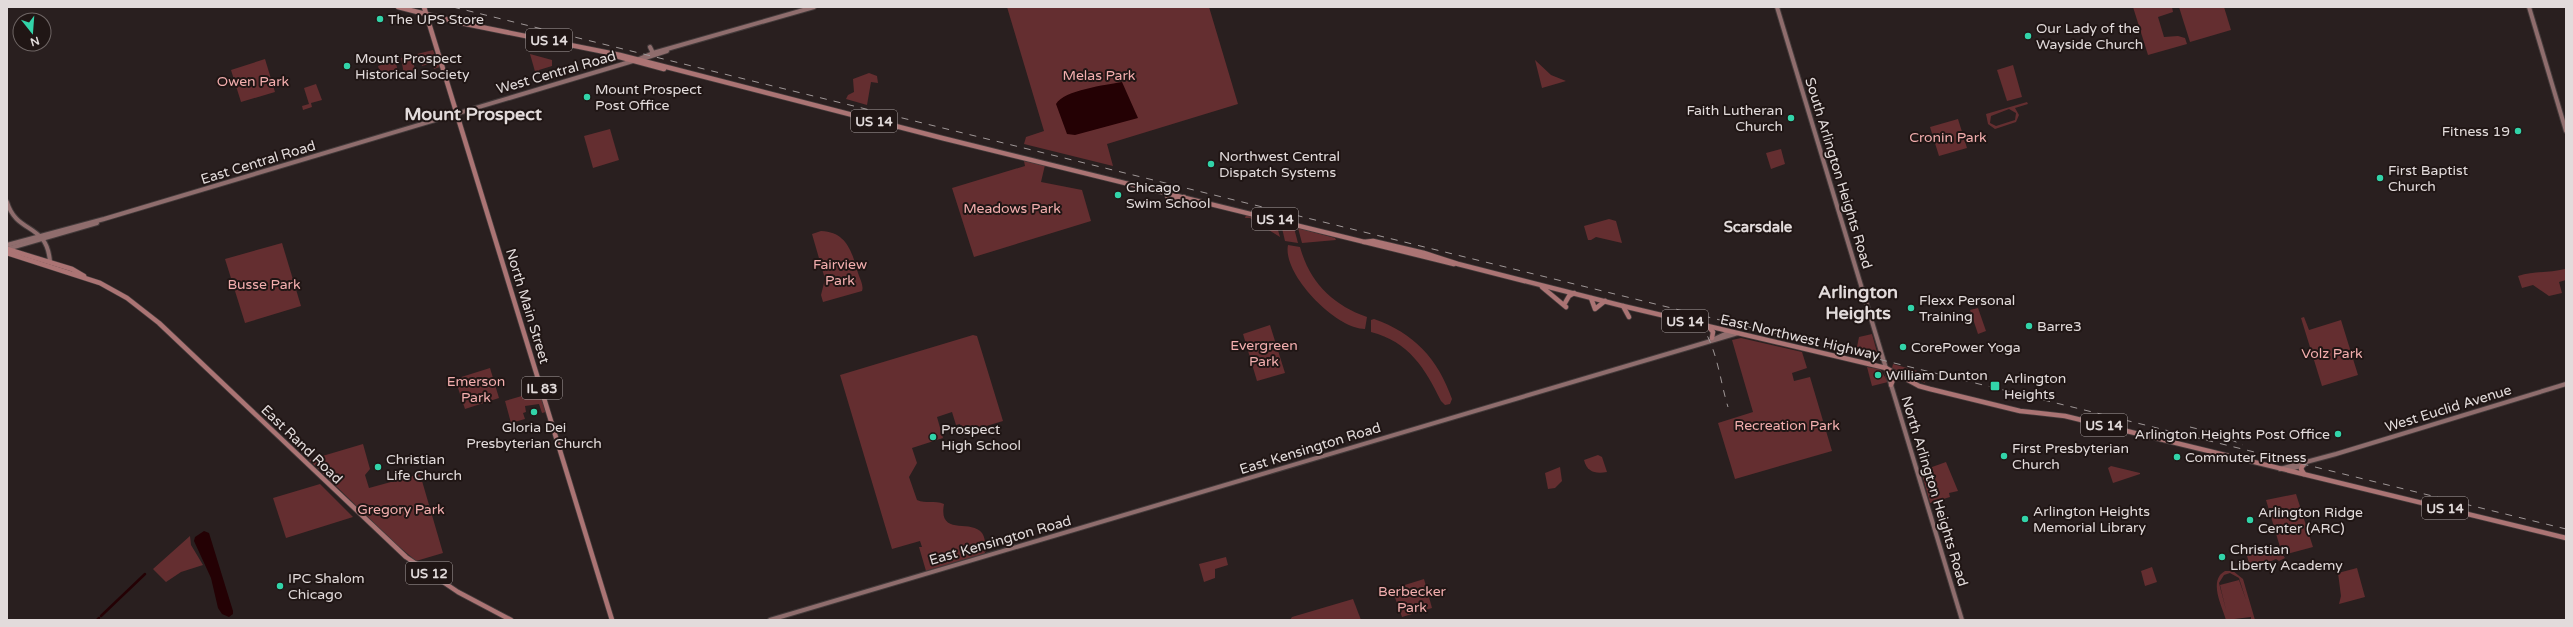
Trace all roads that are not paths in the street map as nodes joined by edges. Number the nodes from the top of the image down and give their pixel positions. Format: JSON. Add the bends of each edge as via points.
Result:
{"nodes":[{"id":1,"x":398,"y":7,"type":"edge"},
{"id":2,"x":424,"y":7,"type":"edge"},
{"id":3,"x":814,"y":7,"type":"edge"},
{"id":4,"x":1777,"y":7,"type":"edge"},
{"id":5,"x":2529,"y":7,"type":"edge"},
{"id":6,"x":426,"y":14,"type":"junction"},
{"id":7,"x":650,"y":47,"type":"dead end"},
{"id":8,"x":608,"y":54,"type":"junction"},
{"id":9,"x":652,"y":58,"type":"junction"},
{"id":10,"x":639,"y":59,"type":"junction"},
{"id":11,"x":632,"y":62,"type":"junction"},
{"id":12,"x":671,"y":69,"type":"junction"},
{"id":13,"x":457,"y":113,"type":"junction"},
{"id":14,"x":2566,"y":131,"type":"edge"},
{"id":15,"x":1166,"y":192,"type":"junction"},
{"id":16,"x":1185,"y":196,"type":"junction"},
{"id":17,"x":7,"y":202,"type":"edge"},
{"id":18,"x":31,"y":228,"type":"junction"},
{"id":19,"x":42,"y":237,"type":"junction"},
{"id":20,"x":31,"y":238,"type":"junction"},
{"id":21,"x":7,"y":245,"type":"edge"},
{"id":22,"x":7,"y":249,"type":"edge"},
{"id":23,"x":7,"y":253,"type":"edge"},
{"id":24,"x":50,"y":262,"type":"junction"},
{"id":25,"x":84,"y":276,"type":"junction"},
{"id":26,"x":1539,"y":285,"type":"junction"},
{"id":27,"x":1574,"y":293,"type":"junction"},
{"id":28,"x":1590,"y":298,"type":"junction"},
{"id":29,"x":1605,"y":301,"type":"junction"},
{"id":30,"x":1623,"y":306,"type":"junction"},
{"id":31,"x":1629,"y":317,"type":"dead end"},
{"id":32,"x":1709,"y":327,"type":"junction"},
{"id":33,"x":1738,"y":333,"type":"junction"},
{"id":34,"x":1711,"y":340,"type":"junction"},
{"id":35,"x":1886,"y":368,"type":"junction"},
{"id":36,"x":1900,"y":375,"type":"junction"},
{"id":37,"x":2566,"y":384,"type":"edge"},
{"id":38,"x":1891,"y":385,"type":"junction"},
{"id":39,"x":2336,"y":454,"type":"junction"},
{"id":40,"x":2303,"y":465,"type":"junction"},
{"id":41,"x":2280,"y":469,"type":"junction"},
{"id":42,"x":2287,"y":470,"type":"junction"},
{"id":43,"x":2306,"y":475,"type":"junction"},
{"id":44,"x":2566,"y":538,"type":"edge"},
{"id":45,"x":511,"y":620,"type":"edge"},
{"id":46,"x":612,"y":620,"type":"edge"},
{"id":47,"x":770,"y":620,"type":"edge"},
{"id":48,"x":1962,"y":620,"type":"edge"}],
"edges":[{"from":1,"to":6,"type":"main road","number":"US 14"},
{"from":2,"to":6,"type":"main road","number":"IL 83"},
{"from":3,"to":9,"type":"main road","name":"West Central Road"},
{"from":4,"to":35,"type":"main road","name":"South Arlington Heights Road"},
{"from":5,"to":14,"type":"main road"},
{"from":6,"to":8,"type":"main road","number":"US 14"},
{"from":6,"to":13,"type":"main road","number":"IL 83"},
{"from":7,"to":9,"type":"main road"},
{"from":8,"to":10,"type":"main road","number":"US 14"},
{"from":8,"to":11,"type":"main road","number":"US 14"},
{"from":9,"to":10,"type":"main road","number":"US 14"},
{"from":9,"to":10,"type":"main road","name":"West Central Road"},
{"from":9,"to":12,"type":"main road","number":"US 14"},
{"from":10,"to":11,"type":"main road","name":"West Central Road"},
{"from":11,"to":12,"type":"main road","number":"US 14"},
{"from":11,"to":13,"type":"main road","name":"West Central Road"},
{"from":12,"to":15,"type":"main road","name":"East Northwest Highway","number":"US 14"},
{"from":13,"to":19,"type":"main road","name":"East Central Road"},
{"from":13,"to":46,"type":"main road","name":"North Main Street","number":"IL 83"},
{"from":15,"to":16,"type":"main road","name":"East Northwest Highway","number":"US 14"},
{"from":15,"to":16,"type":"main road","via":[[1169,201]]},
{"from":16,"to":26,"type":"main road","name":"East Northwest Highway","number":"US 14","via":[[1364,242],[1373,241],[1424,253]]},
{"from":17,"to":18,"type":"main road","via":[[13,217]]},
{"from":18,"to":19,"type":"main road"},
{"from":18,"to":20,"type":"main road"},
{"from":19,"to":20,"type":"main road","name":"East Central Road"},
{"from":19,"to":22,"type":"main road","name":"East Central Road"},
{"from":19,"to":24,"type":"main road"},
{"from":20,"to":21,"type":"main road","name":"East Central Road"},
{"from":22,"to":24,"type":"main road","name":"East Rand Road","number":"US 12"},
{"from":23,"to":25,"type":"main road","name":"East Rand Road","number":"US 12"},
{"from":24,"to":25,"type":"main road","name":"East Rand Road","number":"US 12","via":[[79,271]]},
{"from":25,"to":45,"type":"main road","name":"East Rand Road","number":"US 12","via":[[127,298],[159,323],[406,557],[458,592]]},
{"from":26,"to":27,"type":"main road","name":"East Northwest Highway","number":"US 14"},
{"from":26,"to":27,"type":"main road","via":[[1565,305],[1569,296]]},
{"from":27,"to":28,"type":"main road","name":"East Northwest Highway","number":"US 14"},
{"from":28,"to":29,"type":"main road","name":"East Northwest Highway","number":"US 14"},
{"from":28,"to":29,"type":"main road","via":[[1595,309]]},
{"from":29,"to":30,"type":"main road","name":"East Northwest Highway","number":"US 14"},
{"from":30,"to":31,"type":"main road"},
{"from":30,"to":32,"type":"main road","name":"East Northwest Highway","number":"US 14"},
{"from":32,"to":33,"type":"main road","name":"East Northwest Highway","number":"US 14"},
{"from":32,"to":34,"type":"main road","via":[[1713,332]]},
{"from":33,"to":34,"type":"main road","name":"East Kensington Road","via":[[1725,334]]},
{"from":33,"to":35,"type":"main road","name":"East Northwest Highway","number":"US 14"},
{"from":34,"to":47,"type":"main road","name":"East Kensington Road"},
{"from":35,"to":36,"type":"main road","name":"East Northwest Highway","number":"US 14"},
{"from":35,"to":38,"type":"main road","name":"North Arlington Heights Road"},
{"from":36,"to":38,"type":"main road"},
{"from":36,"to":41,"type":"main road","name":"East Northwest Highway","number":"US 14","via":[[1922,387],[2020,411],[2066,416]]},
{"from":37,"to":39,"type":"main road","name":"West Euclid Avenue"},
{"from":38,"to":48,"type":"main road","name":"North Arlington Heights Road"},
{"from":39,"to":40,"type":"main road","name":"West Euclid Avenue"},
{"from":39,"to":41,"type":"main road","name":"West Euclid Avenue"},
{"from":40,"to":42,"type":"main road","name":"West Euclid Avenue"},
{"from":40,"to":43,"type":"main road","via":[[2301,470]]},
{"from":41,"to":42,"type":"main road","number":"US 14"},
{"from":42,"to":43,"type":"main road","number":"US 14"},
{"from":43,"to":44,"type":"main road","number":"US 14"}]}
